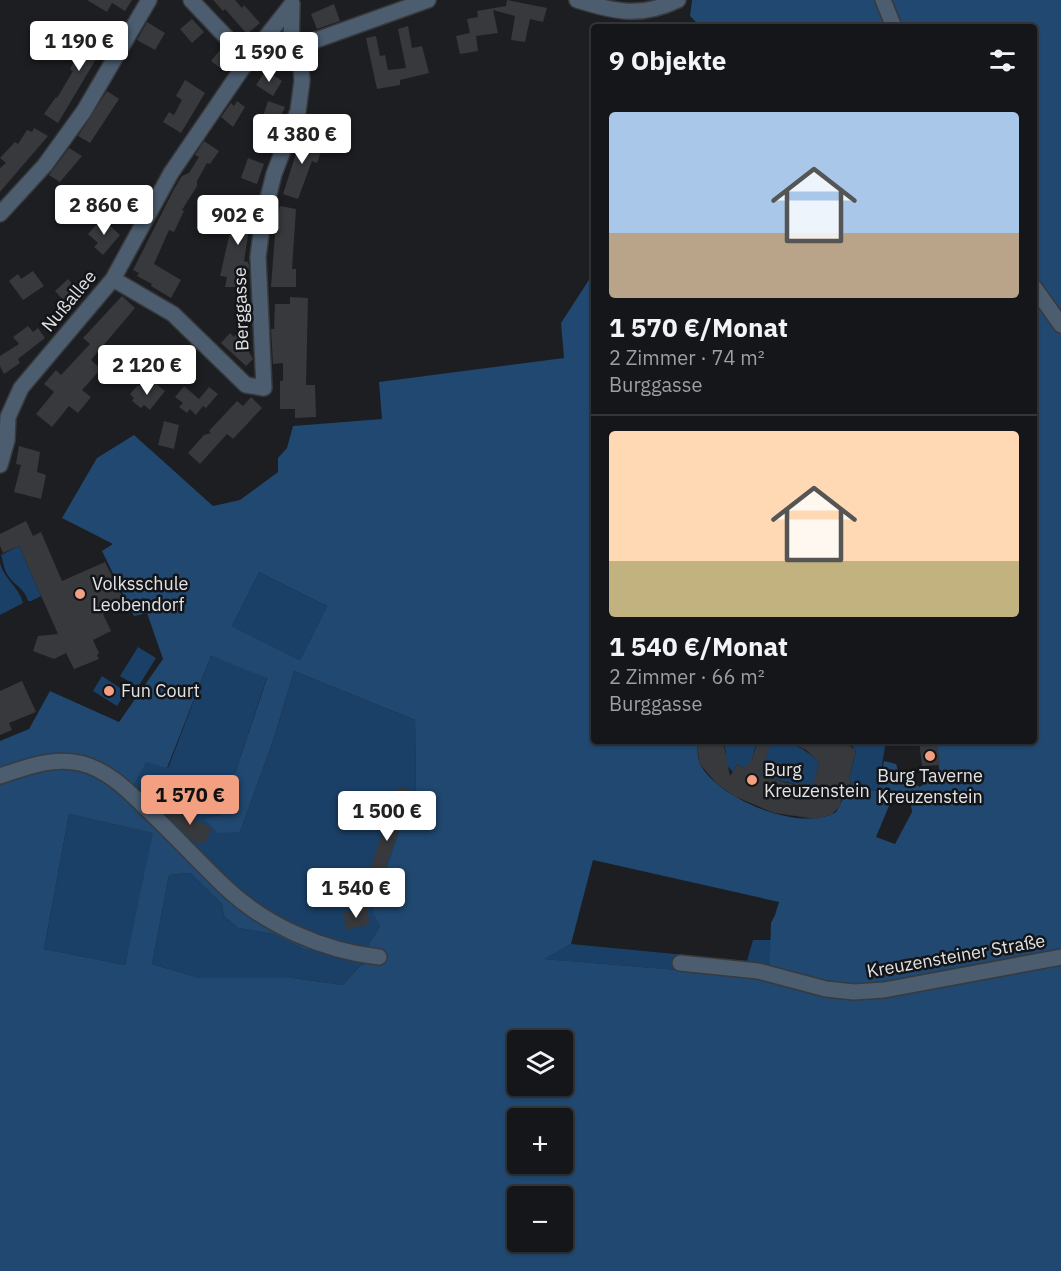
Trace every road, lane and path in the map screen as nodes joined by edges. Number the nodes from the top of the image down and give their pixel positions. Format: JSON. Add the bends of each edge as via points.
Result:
{"nodes":[{"id":1,"x":149,"y":0,"type":"edge"},
{"id":2,"x":191,"y":0,"type":"edge"},
{"id":3,"x":428,"y":0,"type":"edge"},
{"id":4,"x":577,"y":0,"type":"edge"},
{"id":5,"x":678,"y":0,"type":"edge"},
{"id":6,"x":883,"y":0,"type":"edge"},
{"id":7,"x":295,"y":2,"type":"edge"},
{"id":8,"x":893,"y":24,"type":"edge"},
{"id":9,"x":291,"y":49,"type":"junction"},
{"id":10,"x":248,"y":60,"type":"junction"},
{"id":11,"x":0,"y":214,"type":"edge"},
{"id":12,"x":113,"y":279,"type":"junction"},
{"id":13,"x":1037,"y":290,"type":"edge"},
{"id":14,"x":1061,"y":325,"type":"edge"},
{"id":15,"x":4,"y":421,"type":"edge"},
{"id":16,"x":0,"y":465,"type":"edge"},
{"id":17,"x":0,"y":776,"type":"edge"},
{"id":18,"x":379,"y":957,"type":"dead end"},
{"id":19,"x":1061,"y":957,"type":"edge"},
{"id":20,"x":680,"y":963,"type":"dead end"}],
"edges":[{"from":1,"to":11,"type":"street","via":[[84,111],[45,165]]},
{"from":2,"to":10,"type":"street"},
{"from":3,"to":9,"type":"street"},
{"from":4,"to":5,"type":"street","via":[[623,12],[662,8]]},
{"from":6,"to":8,"type":"street"},
{"from":7,"to":9,"type":"street","name":"Berggasse"},
{"from":7,"to":10,"type":"street","name":"Nußallee"},
{"from":9,"to":10,"type":"street","via":[[279,47]]},
{"from":9,"to":12,"type":"street","name":"Berggasse","via":[[301,64],[298,111],[274,174],[258,257],[264,388],[246,385],[173,314]]},
{"from":10,"to":12,"type":"street","name":"Nußallee","via":[[171,173]]},
{"from":12,"to":15,"type":"street","name":"Nußallee","via":[[21,388]]},
{"from":13,"to":14,"type":"street"},
{"from":15,"to":16,"type":"street","name":"Nußallee","via":[[7,440]]},
{"from":17,"to":18,"type":"street","via":[[49,761],[81,763],[96,769],[126,789],[252,909],[280,926],[341,952]]},
{"from":19,"to":20,"type":"street","name":"Kreuzensteiner Straße","via":[[884,990],[854,992],[826,989],[758,970]]}]}
